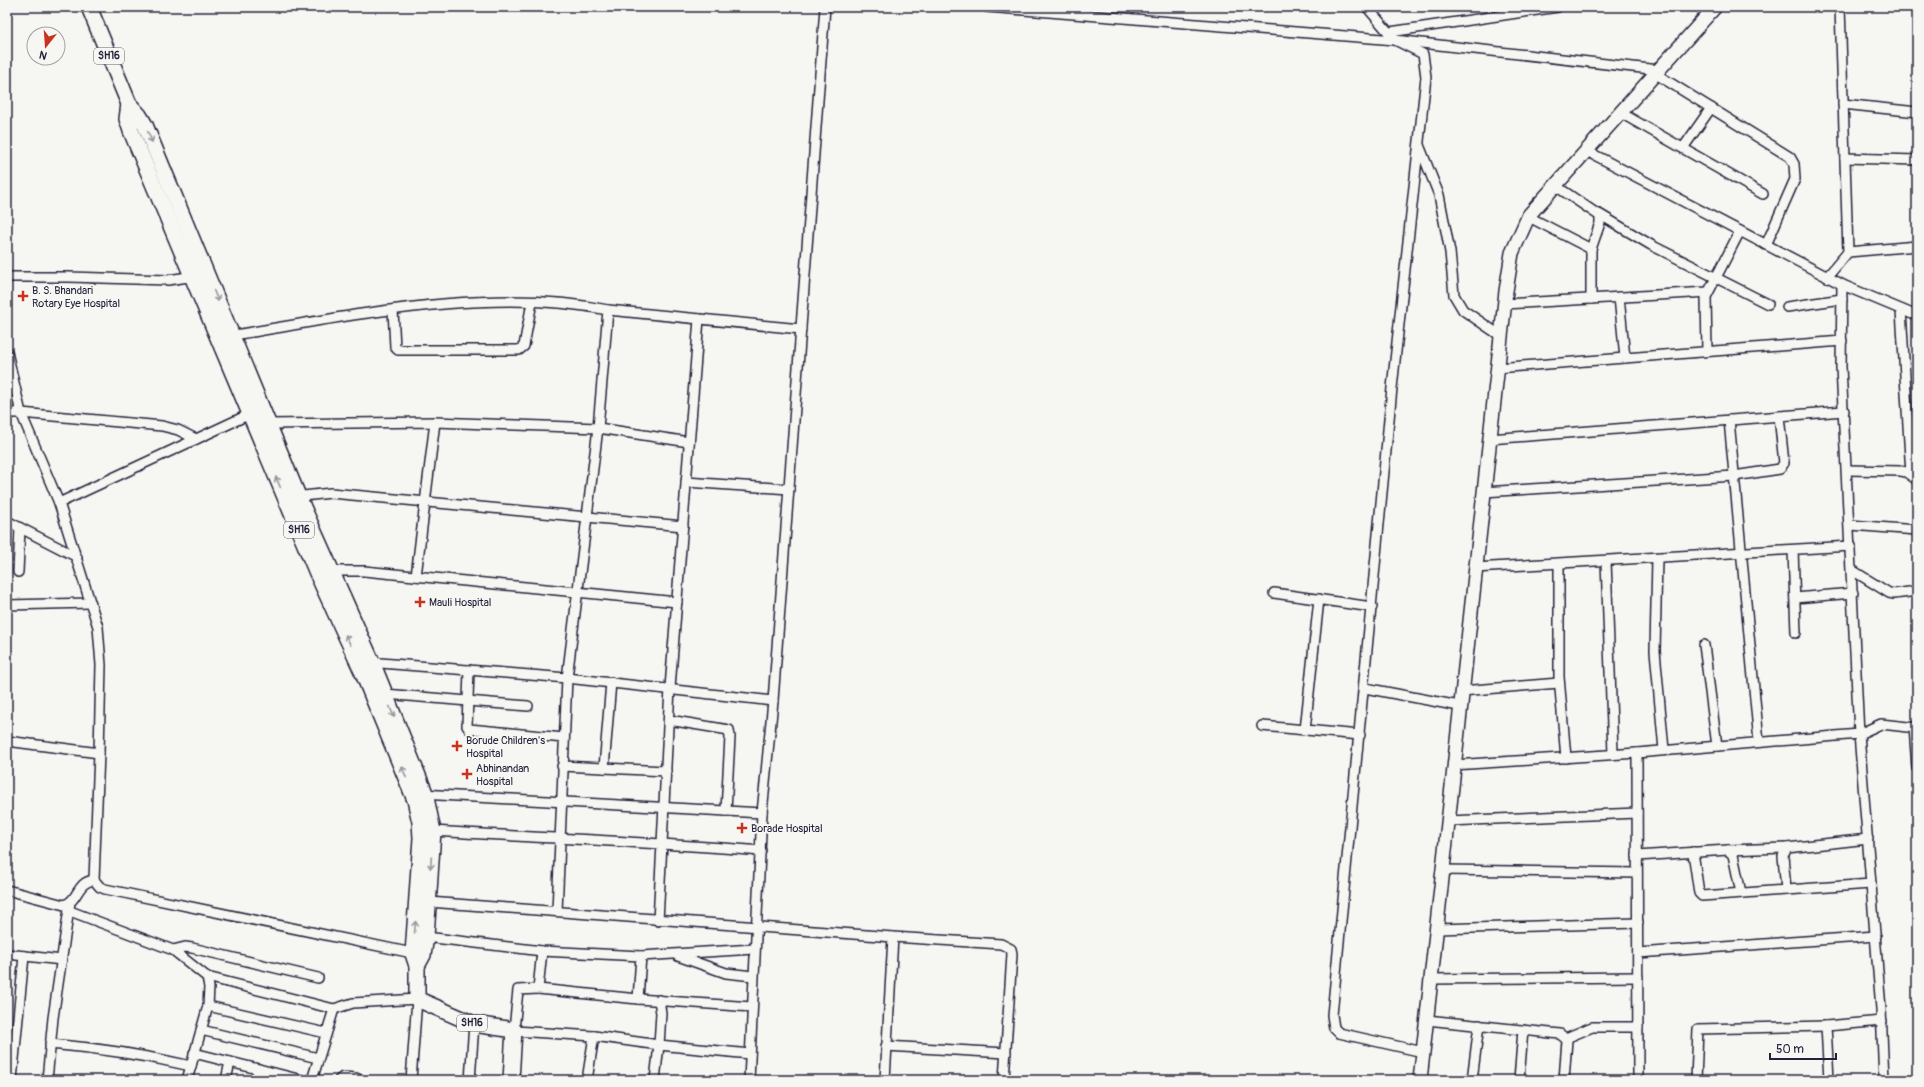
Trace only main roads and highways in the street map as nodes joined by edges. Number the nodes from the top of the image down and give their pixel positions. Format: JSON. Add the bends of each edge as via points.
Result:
{"nodes":[{"id":1,"x":89,"y":7,"type":"edge"},
{"id":2,"x":225,"y":336,"type":"junction"},
{"id":3,"x":292,"y":498,"type":"junction"},
{"id":4,"x":365,"y":662,"type":"junction"},
{"id":5,"x":419,"y":794,"type":"junction"},
{"id":6,"x":418,"y":958,"type":"junction"},
{"id":7,"x":511,"y":1080,"type":"edge"}],
"edges":[{"from":1,"to":2,"type":"main road","number":"SH16","via":[[129,104],[145,125],[199,275]]},
{"from":3,"to":2,"type":"main road","number":"SH16","one_way":true,"via":[[250,414]]},
{"from":2,"to":3,"type":"main road","number":"SH16","via":[[269,424]]},
{"from":3,"to":4,"type":"main road","number":"SH16"},
{"from":5,"to":4,"type":"main road","number":"SH16","one_way":true},
{"from":4,"to":5,"type":"main road","number":"SH16","one_way":true,"via":[[385,694]]},
{"from":6,"to":5,"type":"main road","number":"SH16","one_way":true,"via":[[421,838]]},
{"from":5,"to":6,"type":"main road","number":"SH16","one_way":true,"via":[[433,831],[426,937]]},
{"from":6,"to":7,"type":"main road","number":"SH16","via":[[417,999],[474,1024],[514,1030]]}]}
